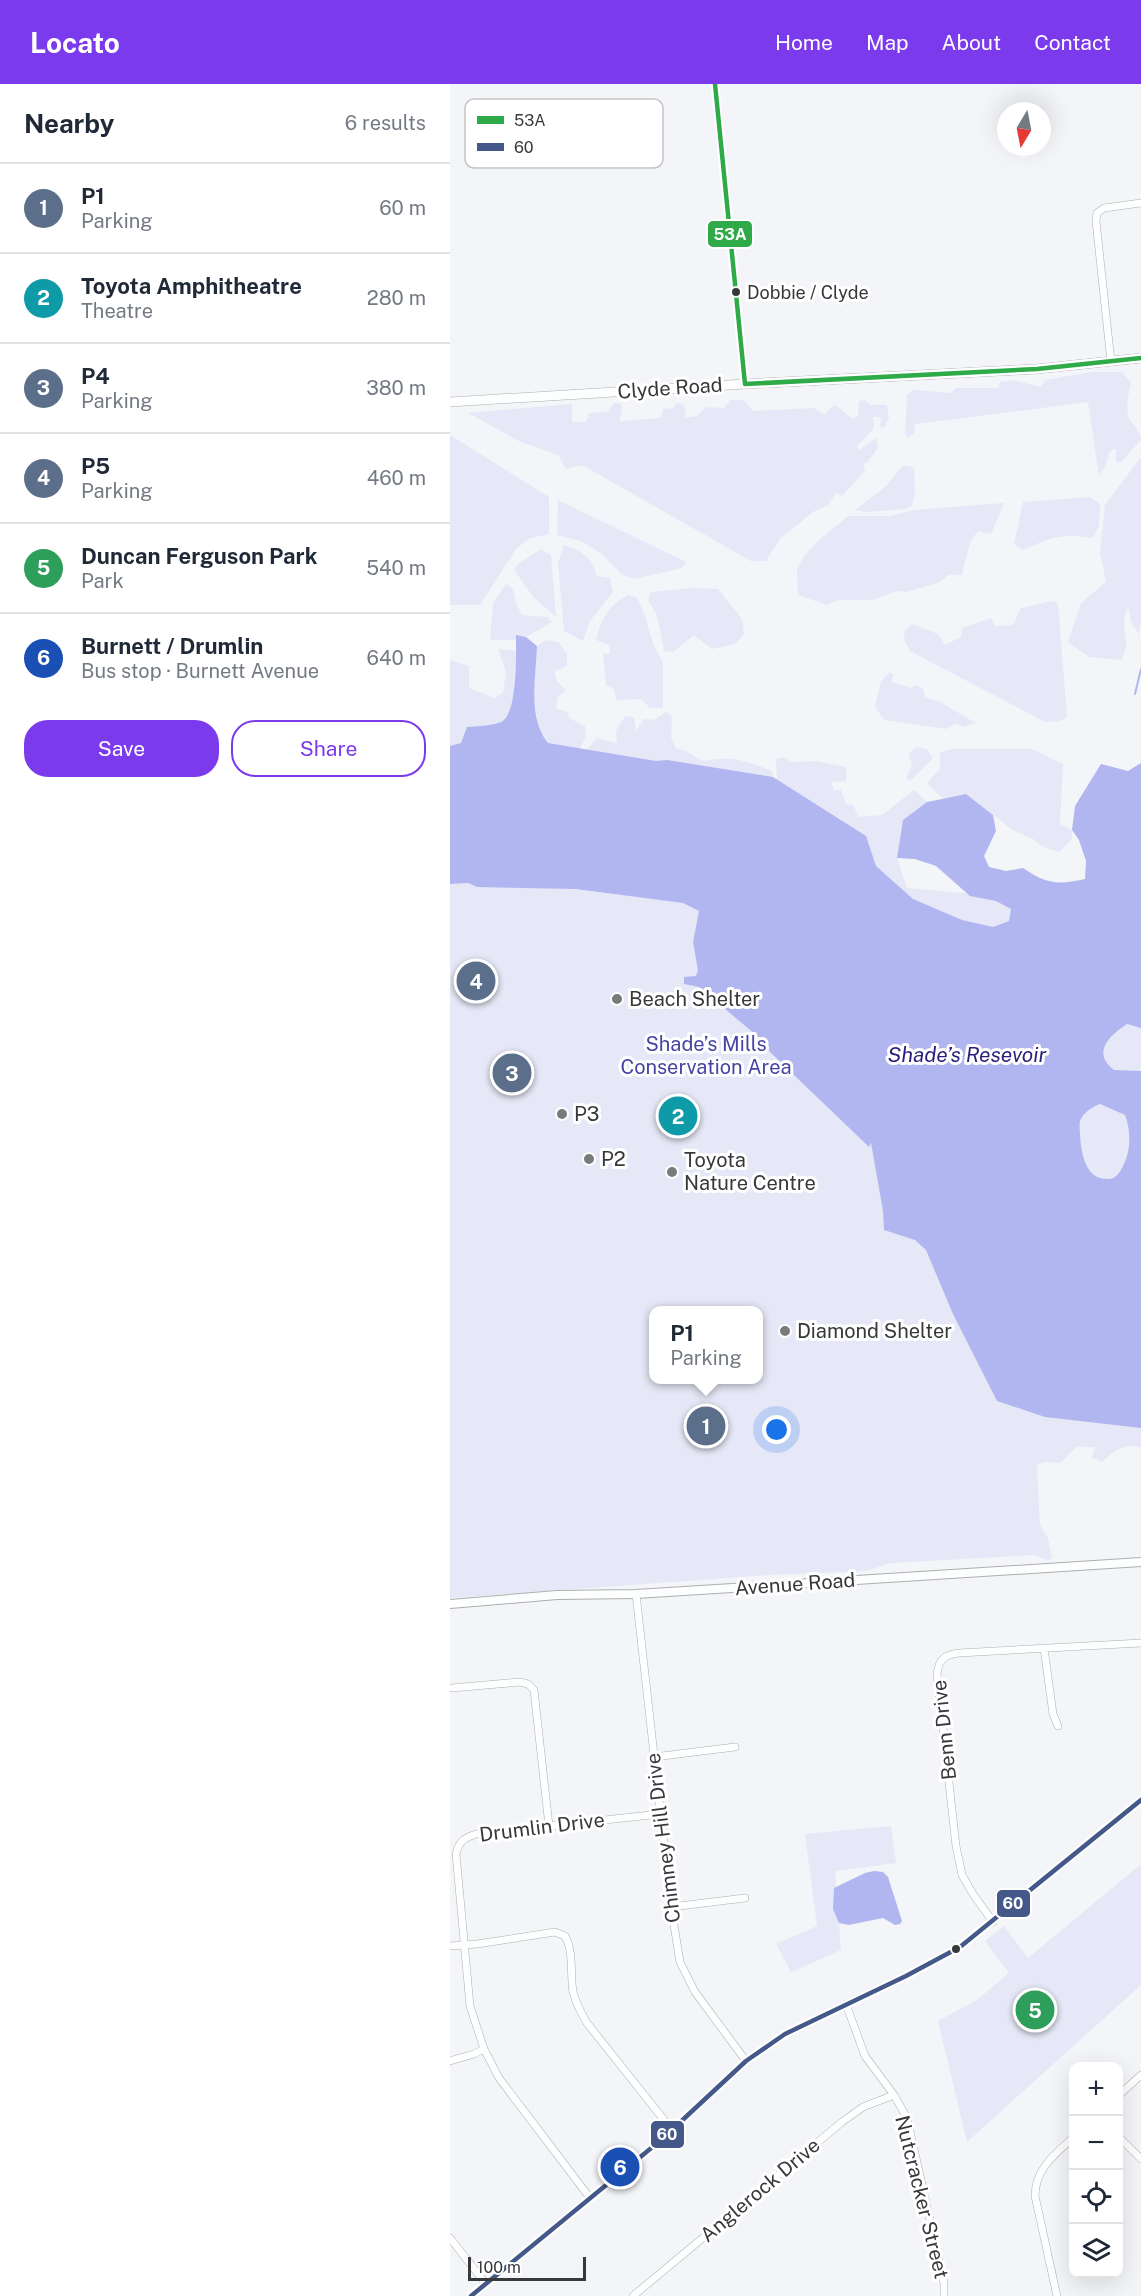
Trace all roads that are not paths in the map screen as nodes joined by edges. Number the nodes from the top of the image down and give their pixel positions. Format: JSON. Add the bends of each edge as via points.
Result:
{"nodes":[{"id":1,"x":715,"y":84,"type":"edge"},
{"id":2,"x":1141,"y":203,"type":"edge"},
{"id":3,"x":1141,"y":358,"type":"edge"},
{"id":4,"x":1111,"y":362,"type":"junction"},
{"id":5,"x":745,"y":384,"type":"junction"},
{"id":6,"x":450,"y":402,"type":"edge"},
{"id":7,"x":1141,"y":1562,"type":"edge"},
{"id":8,"x":636,"y":1594,"type":"junction"},
{"id":9,"x":450,"y":1604,"type":"edge"},
{"id":10,"x":1141,"y":1643,"type":"edge"},
{"id":11,"x":1044,"y":1648,"type":"junction"},
{"id":12,"x":452,"y":1688,"type":"dead end"},
{"id":13,"x":1058,"y":1726,"type":"dead end"},
{"id":14,"x":735,"y":1747,"type":"dead end"},
{"id":15,"x":654,"y":1757,"type":"junction"},
{"id":16,"x":1141,"y":1800,"type":"edge"},
{"id":17,"x":660,"y":1814,"type":"junction"},
{"id":18,"x":549,"y":1827,"type":"junction"},
{"id":19,"x":745,"y":1898,"type":"dead end"},
{"id":20,"x":671,"y":1907,"type":"junction"},
{"id":21,"x":993,"y":1922,"type":"junction"},
{"id":22,"x":464,"y":1945,"type":"junction"},
{"id":23,"x":450,"y":1946,"type":"edge"},
{"id":24,"x":846,"y":2004,"type":"junction"},
{"id":25,"x":484,"y":2049,"type":"junction"},
{"id":26,"x":450,"y":2061,"type":"edge"},
{"id":27,"x":746,"y":2061,"type":"junction"},
{"id":28,"x":1141,"y":2074,"type":"edge"},
{"id":29,"x":1123,"y":2092,"type":"edge"},
{"id":30,"x":894,"y":2095,"type":"junction"},
{"id":31,"x":672,"y":2130,"type":"junction"},
{"id":32,"x":1123,"y":2140,"type":"edge"},
{"id":33,"x":1069,"y":2142,"type":"edge"},
{"id":34,"x":1141,"y":2159,"type":"edge"},
{"id":35,"x":590,"y":2198,"type":"junction"},
{"id":36,"x":450,"y":2238,"type":"edge"},
{"id":37,"x":486,"y":2284,"type":"junction"},
{"id":38,"x":471,"y":2296,"type":"edge"},
{"id":39,"x":633,"y":2296,"type":"edge"},
{"id":40,"x":944,"y":2296,"type":"edge"},
{"id":41,"x":1057,"y":2296,"type":"edge"}],
"edges":[{"from":1,"to":5,"type":"street"},
{"from":2,"to":4,"type":"street","via":[[1104,208],[1097,213]]},
{"from":3,"to":4,"type":"main road","name":"Clyde Road"},
{"from":4,"to":5,"type":"main road","name":"Clyde Road"},
{"from":5,"to":6,"type":"main road","name":"Clyde Road"},
{"from":7,"to":8,"type":"street","name":"Avenue Road"},
{"from":8,"to":9,"type":"street","name":"Avenue Road","via":[[557,1595]]},
{"from":8,"to":15,"type":"street","name":"Chimney Hill Drive"},
{"from":10,"to":11,"type":"street","name":"Benn Drive"},
{"from":11,"to":13,"type":"street"},
{"from":11,"to":21,"type":"street","name":"Benn Drive","via":[[946,1655],[938,1666],[962,1875]]},
{"from":12,"to":18,"type":"street","via":[[520,1682],[534,1690]]},
{"from":14,"to":15,"type":"street"},
{"from":15,"to":17,"type":"street","name":"Chimney Hill Drive"},
{"from":16,"to":21,"type":"street"},
{"from":17,"to":18,"type":"street","name":"Drumlin Drive"},
{"from":17,"to":20,"type":"street","name":"Chimney Hill Drive"},
{"from":18,"to":22,"type":"street","name":"Drumlin Drive","via":[[476,1834],[458,1844]]},
{"from":19,"to":20,"type":"street"},
{"from":20,"to":27,"type":"street","name":"Chimney Hill Drive","via":[[676,1945],[686,1977]]},
{"from":21,"to":24,"type":"street","via":[[960,1947]]},
{"from":22,"to":23,"type":"street"},
{"from":22,"to":25,"type":"street","name":"Drumlin Drive","via":[[470,2006]]},
{"from":22,"to":31,"type":"street","via":[[555,1932],[565,1936],[579,2008]]},
{"from":24,"to":27,"type":"street","via":[[785,2034]]},
{"from":24,"to":30,"type":"street","name":"Nutcracker Street","via":[[865,2056]]},
{"from":25,"to":26,"type":"street"},
{"from":25,"to":35,"type":"street","name":"Drumlin Drive","via":[[499,2078]]},
{"from":27,"to":31,"type":"street"},
{"from":28,"to":29,"type":"street"},
{"from":30,"to":39,"type":"street","name":"Anglerock Drive","via":[[863,2107],[842,2122]]},
{"from":30,"to":40,"type":"street","name":"Nutcracker Street","via":[[907,2118]]},
{"from":31,"to":35,"type":"street"},
{"from":32,"to":34,"type":"street"},
{"from":33,"to":41,"type":"street","via":[[1043,2167],[1035,2188]]},
{"from":35,"to":37,"type":"street"},
{"from":36,"to":37,"type":"street"},
{"from":37,"to":38,"type":"street"}]}
